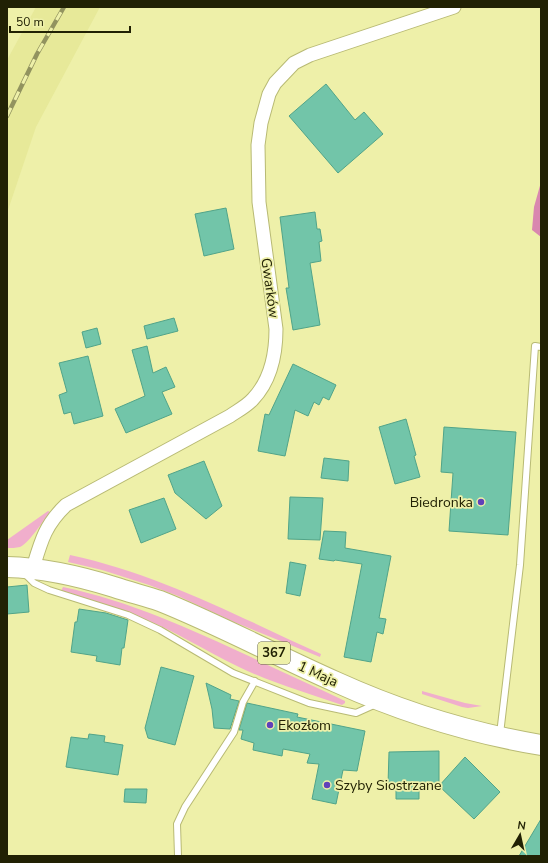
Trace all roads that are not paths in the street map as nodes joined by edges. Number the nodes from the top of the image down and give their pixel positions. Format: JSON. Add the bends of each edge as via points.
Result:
{"nodes":[{"id":1,"x":454,"y":7,"type":"edge"},
{"id":2,"x":541,"y":347,"type":"edge"},
{"id":3,"x":20,"y":568,"type":"edge"},
{"id":4,"x":255,"y":681,"type":"junction"},
{"id":5,"x":382,"y":702,"type":"junction"},
{"id":6,"x":500,"y":738,"type":"junction"},
{"id":7,"x":541,"y":745,"type":"edge"},
{"id":8,"x":178,"y":856,"type":"edge"}],
"edges":[{"from":1,"to":3,"type":"street","name":"Gwarków","via":[[310,55],[294,63],[275,83],[265,108],[258,151],[259,202],[276,329],[276,346],[267,378],[252,400],[230,416],[66,505],[52,519],[42,538]]},
{"from":2,"to":6,"type":"lane","via":[[535,346],[520,565]]},
{"from":3,"to":4,"type":"lane","via":[[34,583],[128,615],[160,630],[233,673]]},
{"from":3,"to":5,"type":"main road","name":"1 Maja","number":"367","via":[[85,578],[159,601]]},
{"from":4,"to":5,"type":"lane","via":[[309,703],[356,713]]},
{"from":4,"to":8,"type":"lane","via":[[243,702],[234,732],[185,807],[177,824]]},
{"from":5,"to":6,"type":"main road","name":"1 Maja","number":"367"},
{"from":6,"to":7,"type":"main road","name":"1 Maja","number":"367"}]}
